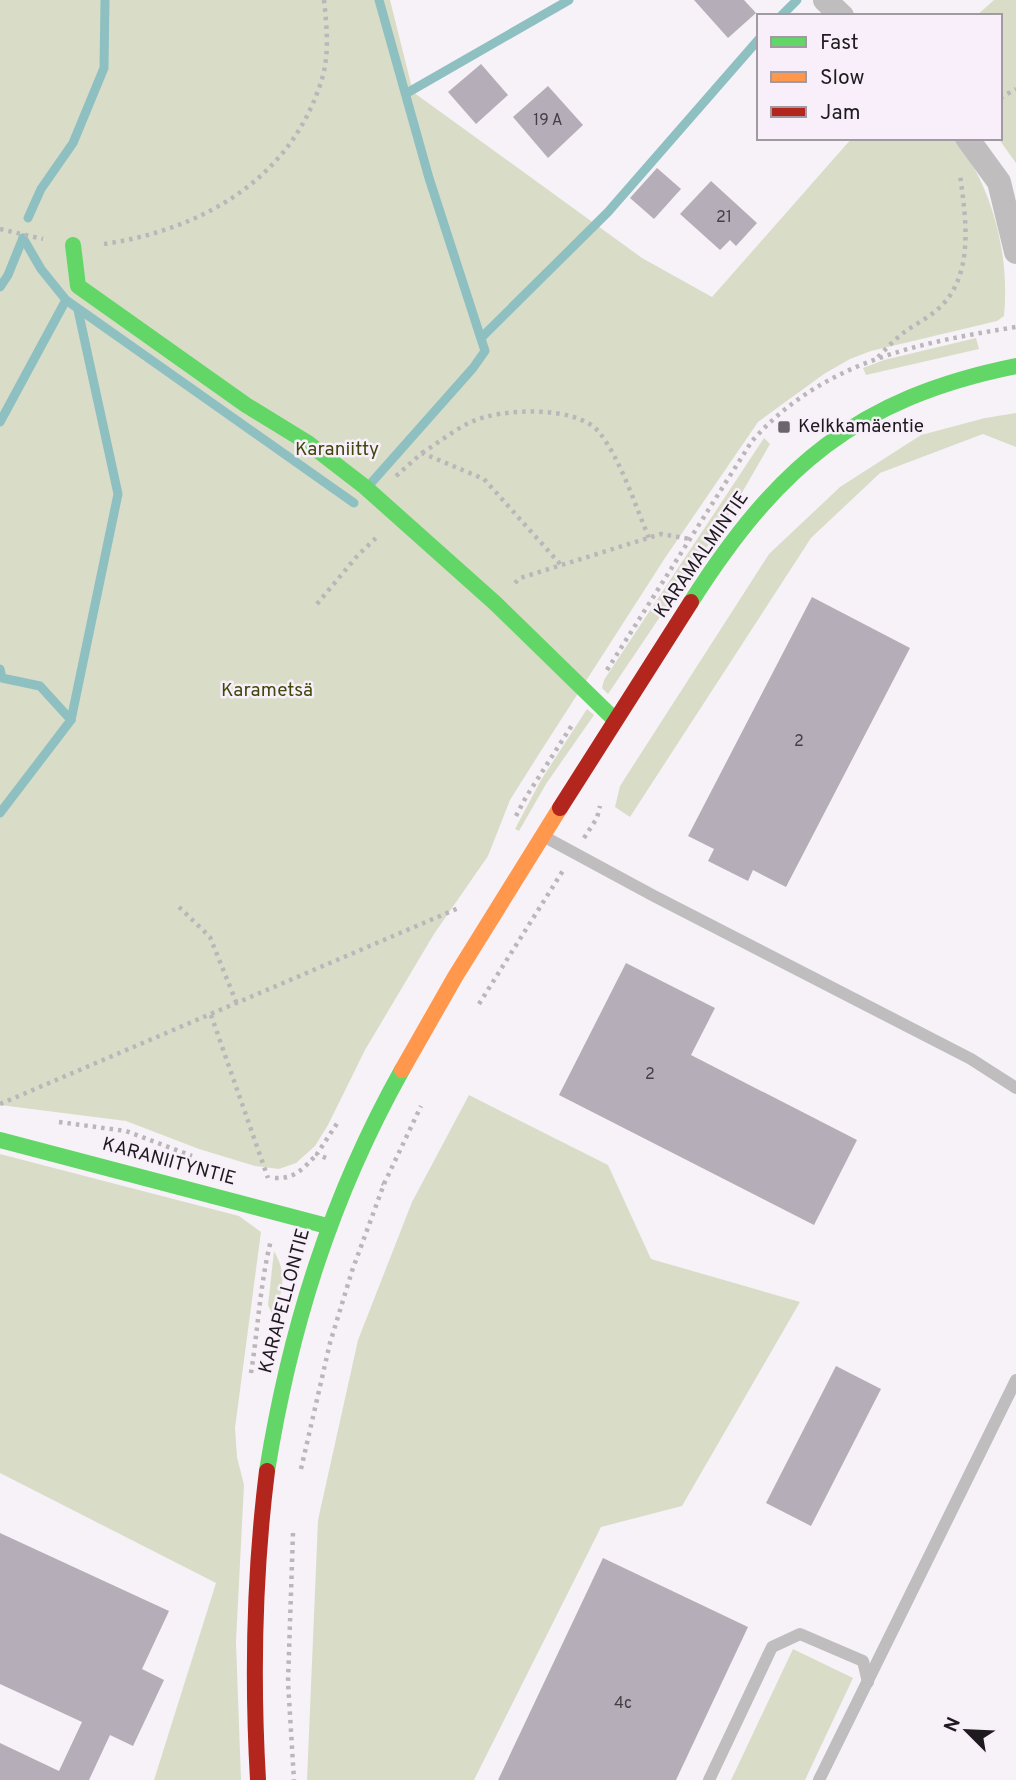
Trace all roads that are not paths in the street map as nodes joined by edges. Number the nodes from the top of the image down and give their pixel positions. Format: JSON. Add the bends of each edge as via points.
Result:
{"nodes":[{"id":1,"x":825,"y":0,"type":"edge"},
{"id":2,"x":840,"y":14,"type":"edge"},
{"id":3,"x":968,"y":140,"type":"edge"},
{"id":4,"x":73,"y":245,"type":"road end"},
{"id":5,"x":1016,"y":252,"type":"edge"},
{"id":6,"x":1016,"y":366,"type":"edge"},
{"id":7,"x":615,"y":720,"type":"junction"},
{"id":8,"x":543,"y":836,"type":"junction"},
{"id":9,"x":516,"y":879,"type":"joint"},
{"id":10,"x":1016,"y":1088,"type":"edge"},
{"id":11,"x":0,"y":1140,"type":"edge"},
{"id":12,"x":327,"y":1226,"type":"junction"},
{"id":13,"x":1016,"y":1380,"type":"edge"},
{"id":14,"x":868,"y":1682,"type":"junction"},
{"id":15,"x":258,"y":1780,"type":"edge"},
{"id":16,"x":709,"y":1780,"type":"edge"},
{"id":17,"x":819,"y":1780,"type":"edge"}],
"edges":[{"from":1,"to":2,"type":"street"},
{"from":3,"to":5,"type":"street","via":[[999,183]]},
{"from":4,"to":7,"type":"street","via":[[78,286],[246,405],[308,443],[374,495],[495,603]]},
{"from":6,"to":7,"type":"street","name":"KARAMALMINTIE","via":[[972,374],[906,397],[812,455],[740,530]]},
{"from":7,"to":8,"type":"street","name":"KARAMALMINTIE"},
{"from":8,"to":9,"type":"street","name":"KARAMALMINTIE"},
{"from":8,"to":10,"type":"lane","via":[[971,1059]]},
{"from":9,"to":12,"type":"street","name":"KARAPELLONTIE","via":[[387,1093]]},
{"from":11,"to":12,"type":"street","name":"KARANIITYNTIE"},
{"from":12,"to":15,"type":"street","name":"KARAPELLONTIE","via":[[287,1368],[266,1476],[252,1644]]},
{"from":13,"to":14,"type":"lane"},
{"from":14,"to":16,"type":"lane","via":[[863,1661],[800,1634],[772,1647]]},
{"from":14,"to":17,"type":"lane"}]}
